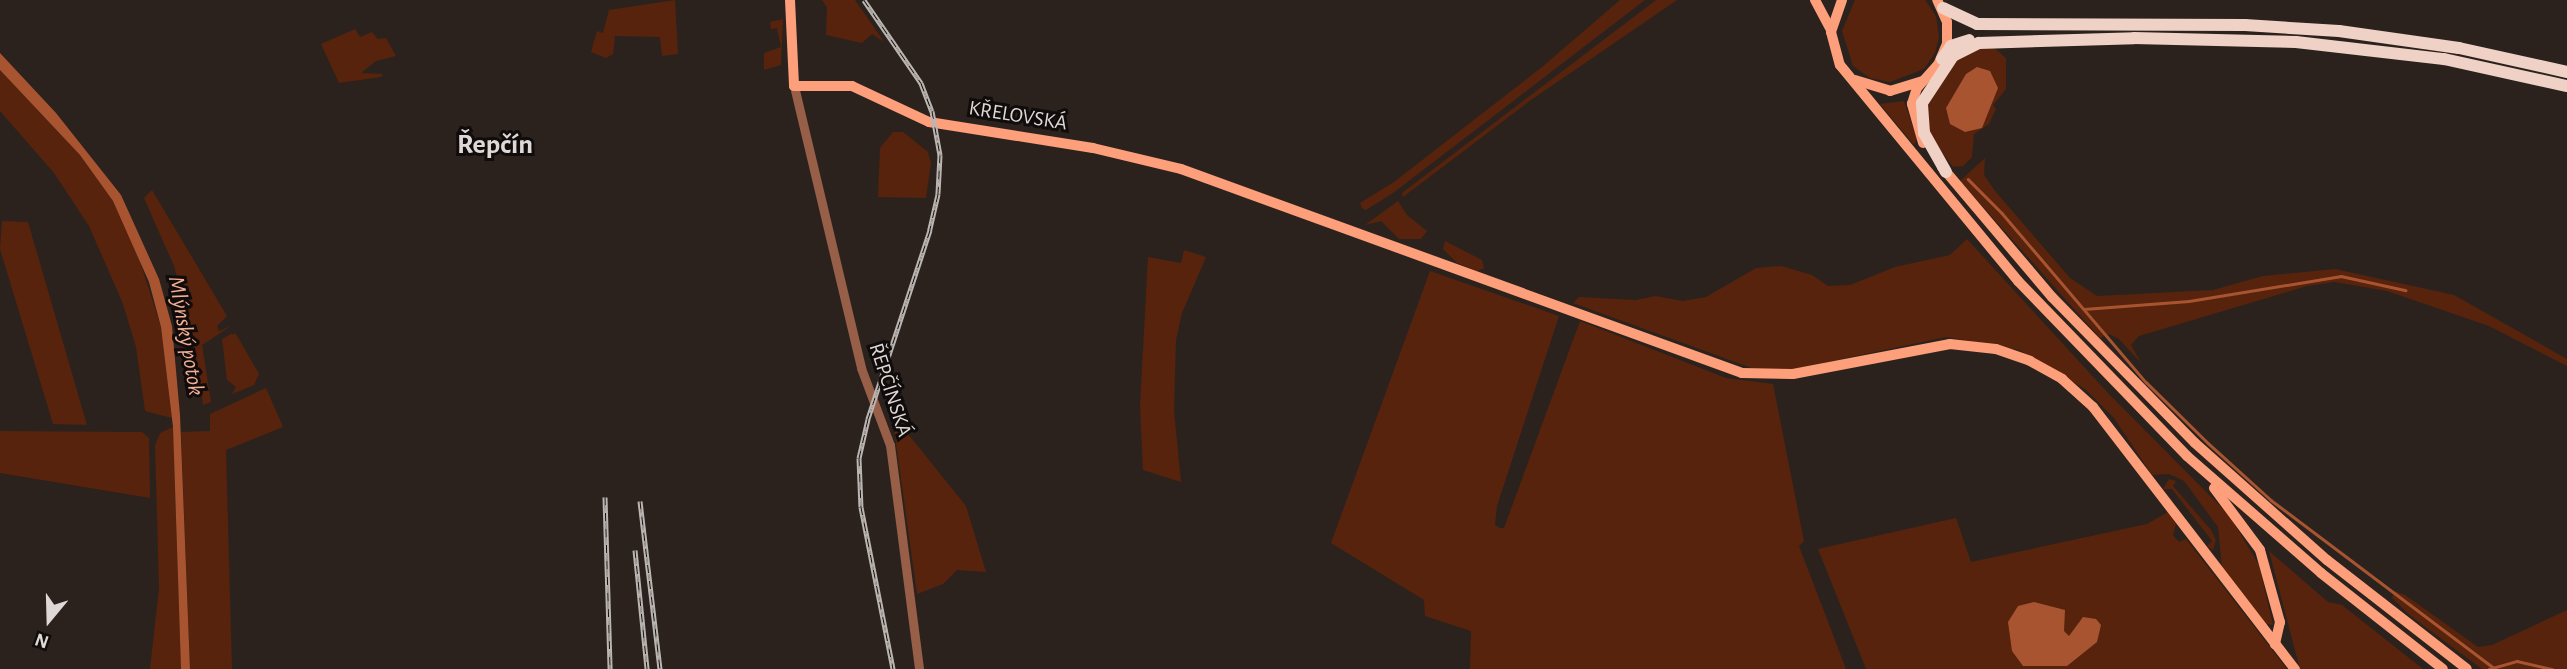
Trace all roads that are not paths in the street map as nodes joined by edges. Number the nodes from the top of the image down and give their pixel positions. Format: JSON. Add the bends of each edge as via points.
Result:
{"nodes":[{"id":1,"x":790,"y":0,"type":"edge"},
{"id":2,"x":1815,"y":0,"type":"edge"},
{"id":3,"x":1842,"y":0,"type":"edge"},
{"id":4,"x":1940,"y":4,"type":"edge"},
{"id":5,"x":1831,"y":32,"type":"junction"},
{"id":6,"x":2007,"y":41,"type":"junction"},
{"id":7,"x":1942,"y":59,"type":"junction"},
{"id":8,"x":1845,"y":72,"type":"junction"},
{"id":9,"x":2567,"y":72,"type":"edge"},
{"id":10,"x":1924,"y":80,"type":"junction"},
{"id":11,"x":794,"y":86,"type":"junction"},
{"id":12,"x":2567,"y":86,"type":"edge"},
{"id":13,"x":1945,"y":172,"type":"junction"},
{"id":14,"x":2187,"y":456,"type":"junction"},
{"id":15,"x":2275,"y":644,"type":"junction"},
{"id":16,"x":919,"y":669,"type":"edge"},
{"id":17,"x":2295,"y":669,"type":"edge"},
{"id":18,"x":2443,"y":669,"type":"edge"},
{"id":19,"x":2467,"y":669,"type":"edge"}],
"edges":[{"from":1,"to":11,"type":"main road"},
{"from":2,"to":5,"type":"main road"},
{"from":3,"to":5,"type":"main road"},
{"from":4,"to":7,"type":"main road","via":[[1948,35]]},
{"from":4,"to":9,"type":"highway","via":[[1977,24],[2231,25],[2367,34]]},
{"from":5,"to":8,"type":"main road","via":[[1834,52]]},
{"from":6,"to":7,"type":"highway","via":[[1963,41]]},
{"from":6,"to":12,"type":"highway","via":[[2203,38],[2340,45],[2473,64]]},
{"from":6,"to":13,"type":"highway","via":[[1961,50],[1926,93],[1921,123]]},
{"from":7,"to":10,"type":"main road"},
{"from":8,"to":10,"type":"main road","via":[[1860,84],[1882,91],[1902,90]]},
{"from":8,"to":14,"type":"main road","via":[[2018,281]]},
{"from":10,"to":13,"type":"main road","via":[[1913,99],[1914,121],[1923,143]]},
{"from":11,"to":15,"type":"main road","name":"KŘELOVSKÁ","via":[[855,87],[929,122],[1114,152],[1239,189],[1745,373],[1793,374],[1945,344],[1992,348],[2030,361],[2062,379],[2093,407]]},
{"from":11,"to":16,"type":"street","name":"ŘEPČÍNSKÁ","via":[[861,368],[890,444]]},
{"from":13,"to":19,"type":"main road","via":[[2052,297],[2195,443],[2327,560]]},
{"from":14,"to":15,"type":"main road","via":[[2256,542],[2280,622]]},
{"from":14,"to":18,"type":"main road","via":[[2321,573]]},
{"from":15,"to":17,"type":"main road","name":"KŘELOVSKÁ"}]}
